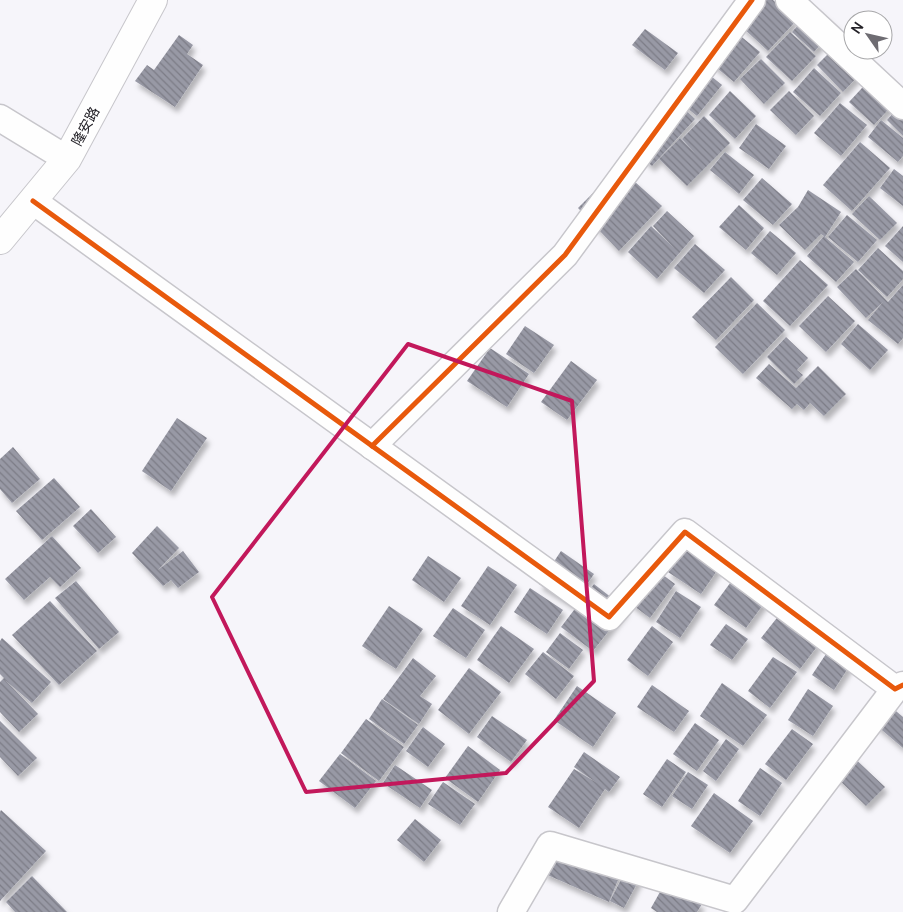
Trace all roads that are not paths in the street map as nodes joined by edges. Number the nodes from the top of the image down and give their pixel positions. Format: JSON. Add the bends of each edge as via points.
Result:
{"nodes":[{"id":1,"x":153,"y":0,"type":"edge"},
{"id":2,"x":752,"y":0,"type":"edge"},
{"id":3,"x":789,"y":0,"type":"edge"},
{"id":4,"x":903,"y":106,"type":"edge"},
{"id":5,"x":0,"y":118,"type":"edge"},
{"id":6,"x":66,"y":159,"type":"junction"},
{"id":7,"x":33,"y":200,"type":"junction"},
{"id":8,"x":0,"y":240,"type":"edge"},
{"id":9,"x":372,"y":446,"type":"junction"},
{"id":10,"x":899,"y":687,"type":"edge"},
{"id":11,"x":510,"y":912,"type":"edge"}],
"edges":[{"from":1,"to":6,"type":"street","name":"隆安路"},
{"from":2,"to":9,"type":"street","via":[[565,255]]},
{"from":3,"to":4,"type":"street"},
{"from":5,"to":6,"type":"street"},
{"from":6,"to":7,"type":"street","name":"隆安路"},
{"from":7,"to":8,"type":"street","name":"隆安路"},
{"from":7,"to":9,"type":"street"},
{"from":9,"to":10,"type":"street","via":[[609,617],[686,532]]},
{"from":10,"to":11,"type":"street","via":[[735,900],[550,845]]}]}
